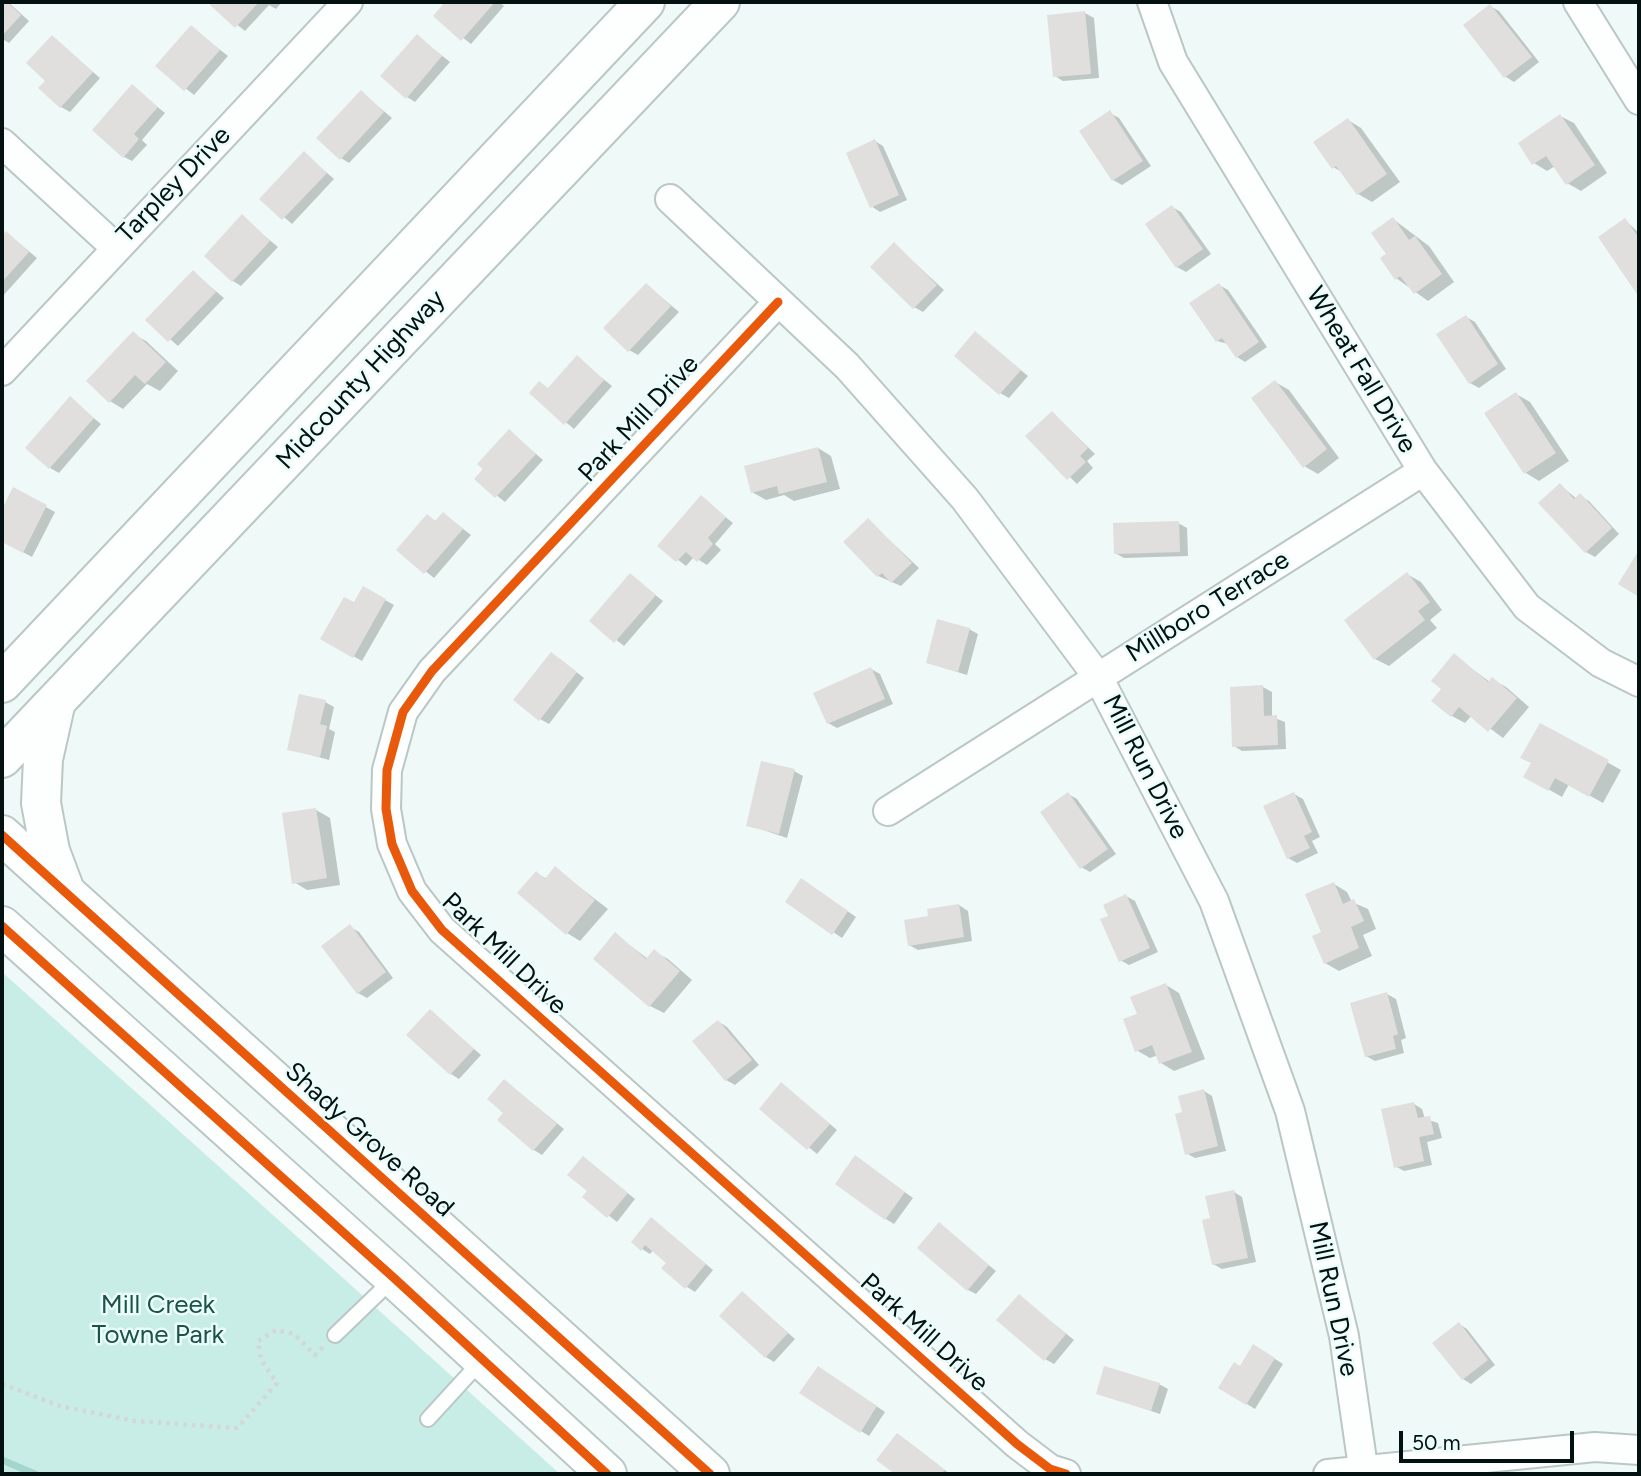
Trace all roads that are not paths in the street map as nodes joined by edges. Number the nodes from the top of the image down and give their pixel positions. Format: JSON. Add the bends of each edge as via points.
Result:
{"nodes":[{"id":1,"x":348,"y":2,"type":"edge"},
{"id":2,"x":645,"y":2,"type":"edge"},
{"id":3,"x":720,"y":2,"type":"edge"},
{"id":4,"x":1152,"y":2,"type":"edge"},
{"id":5,"x":1578,"y":2,"type":"edge"},
{"id":6,"x":1639,"y":100,"type":"edge"},
{"id":7,"x":2,"y":143,"type":"edge"},
{"id":8,"x":670,"y":199,"type":"dead end"},
{"id":9,"x":114,"y":247,"type":"junction"},
{"id":10,"x":778,"y":302,"type":"junction"},
{"id":11,"x":2,"y":371,"type":"edge"},
{"id":12,"x":1423,"y":471,"type":"junction"},
{"id":13,"x":7,"y":676,"type":"edge"},
{"id":14,"x":1098,"y":677,"type":"junction"},
{"id":15,"x":1639,"y":682,"type":"edge"},
{"id":16,"x":56,"y":701,"type":"junction"},
{"id":17,"x":2,"y":758,"type":"edge"},
{"id":18,"x":888,"y":811,"type":"dead end"},
{"id":19,"x":2,"y":835,"type":"edge"},
{"id":20,"x":66,"y":893,"type":"junction"},
{"id":21,"x":2,"y":926,"type":"edge"},
{"id":22,"x":394,"y":1278,"type":"junction"},
{"id":23,"x":335,"y":1335,"type":"road end"},
{"id":24,"x":482,"y":1360,"type":"junction"},
{"id":25,"x":428,"y":1419,"type":"dead end"},
{"id":26,"x":1639,"y":1450,"type":"edge"},
{"id":27,"x":1364,"y":1473,"type":"edge"},
{"id":28,"x":607,"y":1474,"type":"edge"},
{"id":29,"x":710,"y":1474,"type":"edge"},
{"id":30,"x":1066,"y":1474,"type":"edge"},
{"id":31,"x":1328,"y":1474,"type":"edge"}],
"edges":[{"from":1,"to":9,"type":"street","name":"Tarpley Drive"},
{"from":2,"to":13,"type":"main road","name":"Midcounty Highway"},
{"from":3,"to":16,"type":"main road","name":"Midcounty Highway"},
{"from":4,"to":12,"type":"street","name":"Wheat Fall Drive","via":[[1173,62]]},
{"from":5,"to":6,"type":"street"},
{"from":7,"to":9,"type":"street"},
{"from":8,"to":10,"type":"street","name":"Mill Run Drive"},
{"from":9,"to":11,"type":"street","name":"Tarpley Drive"},
{"from":10,"to":14,"type":"street","name":"Mill Run Drive","via":[[847,366],[965,499]]},
{"from":10,"to":30,"type":"street","name":"Park Mill Drive","via":[[432,671],[403,712],[387,770],[386,809],[392,844],[412,891],[442,930],[1017,1444],[1050,1469]]},
{"from":12,"to":14,"type":"street","name":"Millboro Terrace"},
{"from":12,"to":15,"type":"street","name":"Wheat Fall Drive","via":[[1527,607],[1601,663]]},
{"from":14,"to":18,"type":"street","name":"Millboro Terrace"},
{"from":14,"to":27,"type":"street","name":"Mill Run Drive","via":[[1214,901],[1290,1111],[1344,1336]]},
{"from":16,"to":17,"type":"main road","name":"Midcounty Highway"},
{"from":16,"to":20,"type":"main road","via":[[43,759],[41,803],[50,850]]},
{"from":19,"to":20,"type":"main road","name":"Shady Grove Road"},
{"from":20,"to":29,"type":"main road","name":"Shady Grove Road"},
{"from":21,"to":22,"type":"main road"},
{"from":22,"to":23,"type":"lane"},
{"from":22,"to":24,"type":"main road"},
{"from":24,"to":25,"type":"lane"},
{"from":24,"to":28,"type":"main road"},
{"from":26,"to":27,"type":"street","via":[[1595,1447]]},
{"from":27,"to":31,"type":"street"}]}
